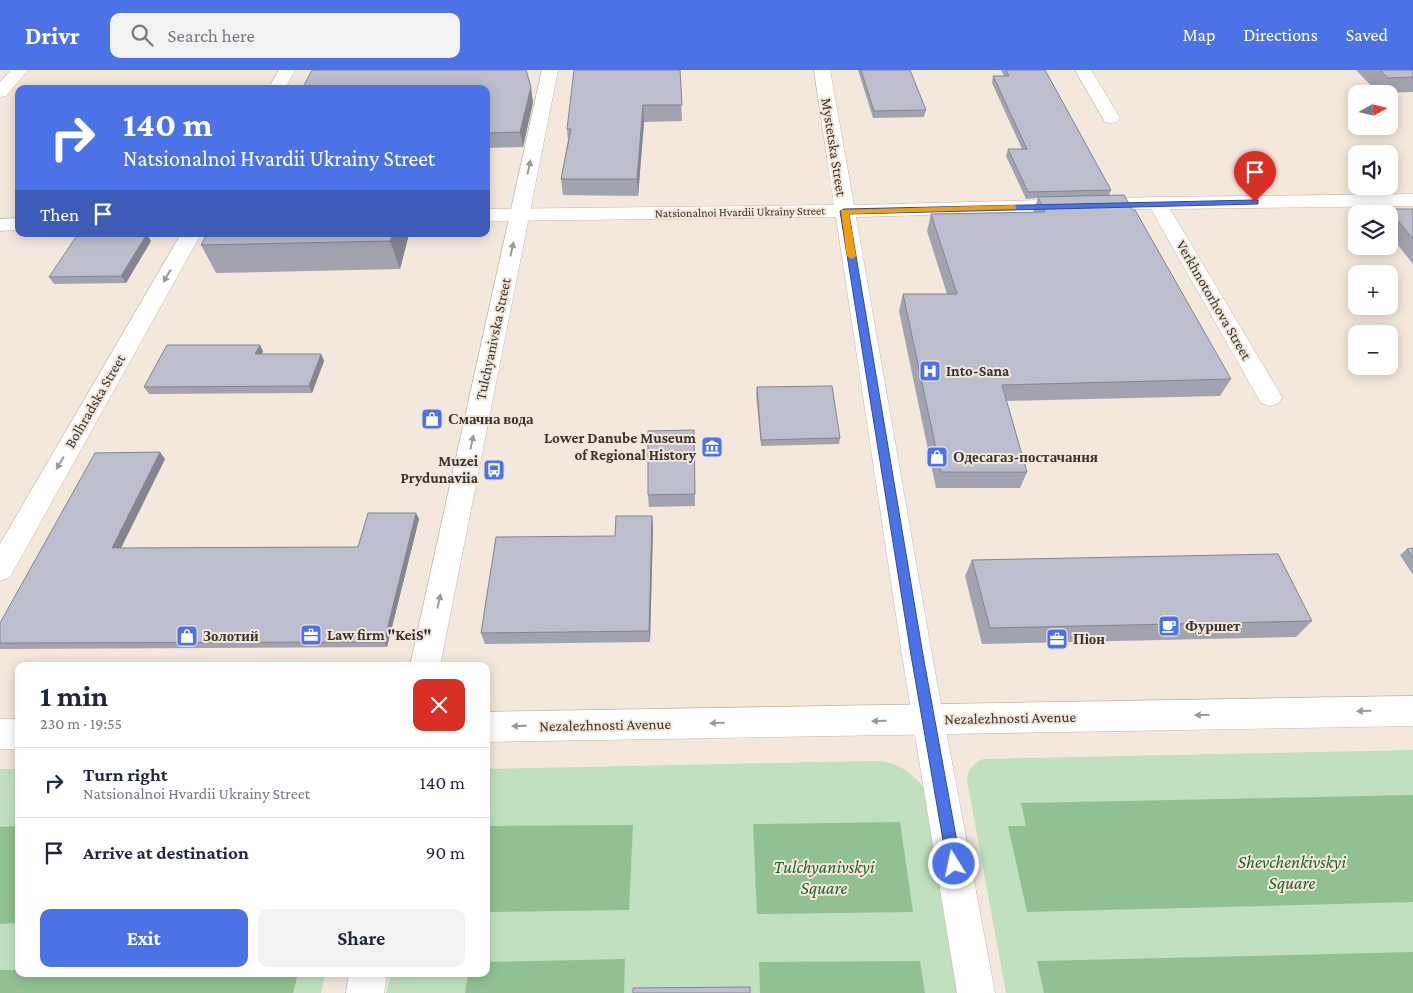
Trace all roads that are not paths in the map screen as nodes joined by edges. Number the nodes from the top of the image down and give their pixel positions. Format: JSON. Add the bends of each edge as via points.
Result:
{"nodes":[{"id":1,"x":20,"y":70,"type":"edge"},
{"id":2,"x":287,"y":70,"type":"edge"},
{"id":3,"x":550,"y":70,"type":"edge"},
{"id":4,"x":822,"y":70,"type":"edge"},
{"id":5,"x":1083,"y":70,"type":"edge"},
{"id":6,"x":278,"y":85,"type":"edge"},
{"id":7,"x":0,"y":92,"type":"edge"},
{"id":8,"x":1111,"y":118,"type":"dead end"},
{"id":9,"x":1413,"y":200,"type":"edge"},
{"id":10,"x":1157,"y":203,"type":"junction"},
{"id":11,"x":844,"y":211,"type":"junction"},
{"id":12,"x":518,"y":214,"type":"junction"},
{"id":13,"x":490,"y":215,"type":"edge"},
{"id":14,"x":15,"y":224,"type":"edge"},
{"id":15,"x":0,"y":225,"type":"edge"},
{"id":16,"x":189,"y":237,"type":"edge"},
{"id":17,"x":1270,"y":397,"type":"dead end"},
{"id":18,"x":0,"y":569,"type":"edge"},
{"id":19,"x":427,"y":662,"type":"edge"},
{"id":20,"x":1413,"y":710,"type":"edge"},
{"id":21,"x":928,"y":720,"type":"junction"},
{"id":22,"x":490,"y":727,"type":"edge"},
{"id":23,"x":0,"y":734,"type":"edge"},
{"id":24,"x":15,"y":734,"type":"edge"},
{"id":25,"x":367,"y":977,"type":"edge"},
{"id":26,"x":364,"y":993,"type":"edge"},
{"id":27,"x":976,"y":993,"type":"edge"}],
"edges":[{"from":1,"to":7,"type":"street"},
{"from":2,"to":6,"type":"street"},
{"from":12,"to":3,"type":"street","name":"Tulchyanivska Street","one_way":true},
{"from":4,"to":11,"type":"street","name":"Mystetska Street"},
{"from":5,"to":8,"type":"street"},
{"from":9,"to":10,"type":"street","name":"Natsionalnoi Hvardii Ukrainy Street"},
{"from":10,"to":11,"type":"street","name":"Natsionalnoi Hvardii Ukrainy Street","via":[[1132,213]]},
{"from":10,"to":17,"type":"street","name":"Verkhnotorhova Street"},
{"from":11,"to":12,"type":"street","name":"Natsionalnoi Hvardii Ukrainy Street"},
{"from":11,"to":21,"type":"street","name":"Mystetska Street"},
{"from":12,"to":13,"type":"street","name":"Natsionalnoi Hvardii Ukrainy Street"},
{"from":19,"to":12,"type":"street","name":"Tulchyanivska Street","one_way":true},
{"from":14,"to":15,"type":"street"},
{"from":16,"to":18,"type":"street","name":"Bolhradska Street","one_way":true},
{"from":20,"to":21,"type":"street","name":"Nezalezhnosti Avenue","one_way":true},
{"from":21,"to":22,"type":"street","name":"Nezalezhnosti Avenue","one_way":true},
{"from":21,"to":27,"type":"street","name":"Mystetska Street"},
{"from":23,"to":24,"type":"street"},
{"from":25,"to":26,"type":"street"}]}
